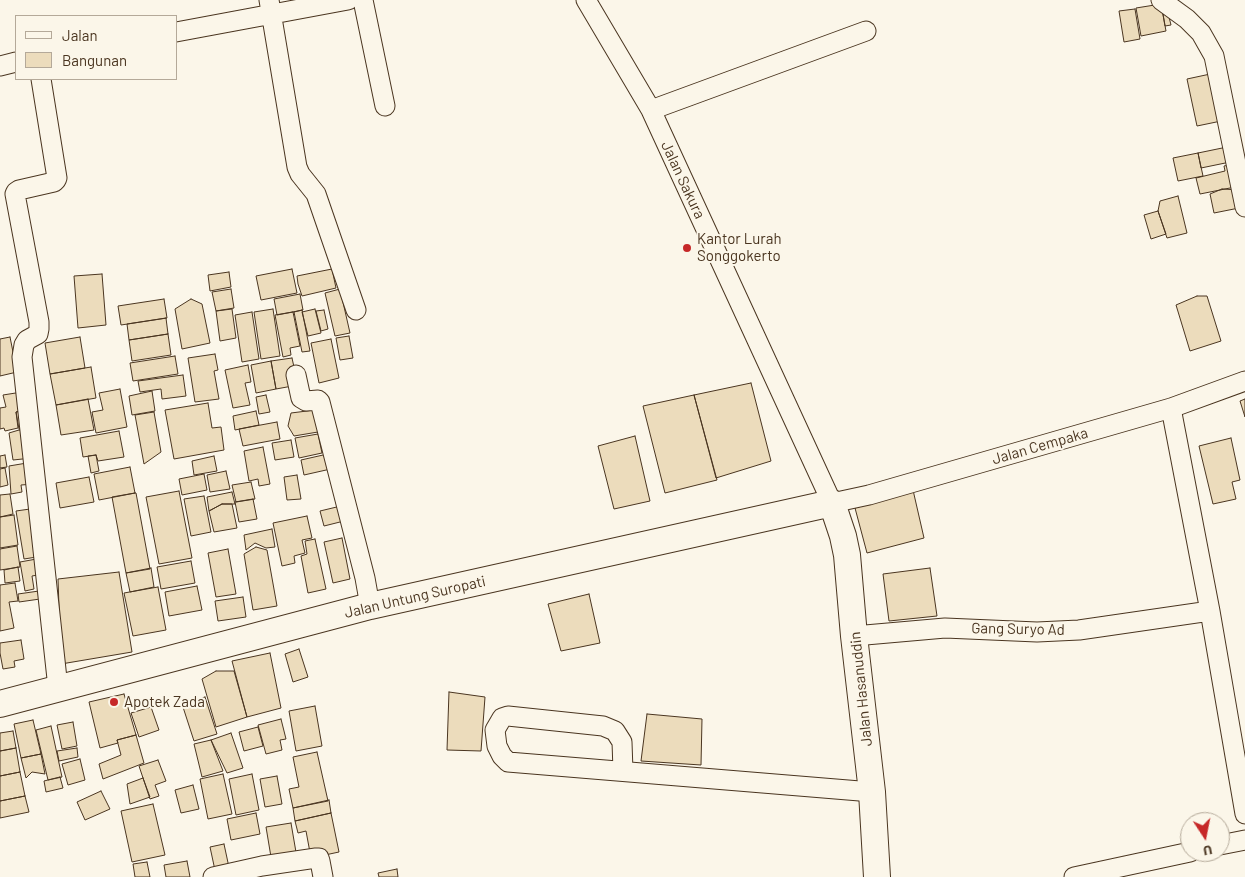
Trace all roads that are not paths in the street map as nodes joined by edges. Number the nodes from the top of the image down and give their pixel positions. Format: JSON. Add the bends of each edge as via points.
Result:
{"nodes":[{"id":1,"x":348,"y":0,"type":"edge"},
{"id":2,"x":363,"y":0,"type":"edge"},
{"id":3,"x":586,"y":0,"type":"edge"},
{"id":4,"x":1161,"y":0,"type":"edge"},
{"id":5,"x":270,"y":7,"type":"edge"},
{"id":6,"x":178,"y":31,"type":"edge"},
{"id":7,"x":866,"y":31,"type":"dead end"},
{"id":8,"x":15,"y":62,"type":"edge"},
{"id":9,"x":0,"y":66,"type":"edge"},
{"id":10,"x":41,"y":80,"type":"edge"},
{"id":11,"x":385,"y":106,"type":"dead end"},
{"id":12,"x":651,"y":110,"type":"junction"},
{"id":13,"x":1245,"y":208,"type":"edge"},
{"id":14,"x":356,"y":310,"type":"dead end"},
{"id":15,"x":296,"y":375,"type":"dead end"},
{"id":16,"x":1245,"y":381,"type":"edge"},
{"id":17,"x":1171,"y":408,"type":"junction"},
{"id":18,"x":832,"y":503,"type":"junction"},
{"id":19,"x":370,"y":606,"type":"junction"},
{"id":20,"x":1210,"y":611,"type":"junction"},
{"id":21,"x":854,"y":636,"type":"junction"},
{"id":22,"x":58,"y":688,"type":"junction"},
{"id":23,"x":0,"y":704,"type":"edge"},
{"id":24,"x":623,"y":771,"type":"junction"},
{"id":25,"x":872,"y":792,"type":"junction"},
{"id":26,"x":1245,"y":814,"type":"edge"},
{"id":27,"x":1245,"y":840,"type":"edge"},
{"id":28,"x":1230,"y":844,"type":"edge"},
{"id":29,"x":1180,"y":854,"type":"edge"},
{"id":30,"x":214,"y":877,"type":"edge"},
{"id":31,"x":323,"y":877,"type":"edge"},
{"id":32,"x":877,"y":877,"type":"edge"},
{"id":33,"x":1074,"y":877,"type":"edge"}],
"edges":[{"from":1,"to":5,"type":"street"},
{"from":2,"to":11,"type":"street"},
{"from":3,"to":12,"type":"street","name":"Jalan Sakura"},
{"from":4,"to":13,"type":"street","via":[[1201,33],[1214,56]]},
{"from":5,"to":6,"type":"street"},
{"from":5,"to":14,"type":"street","via":[[297,167],[316,194]]},
{"from":7,"to":12,"type":"street"},
{"from":8,"to":9,"type":"street"},
{"from":10,"to":22,"type":"street","via":[[57,178],[54,182],[19,190],[15,194],[40,322],[38,334],[24,344],[22,357]]},
{"from":12,"to":18,"type":"street","name":"Jalan Sakura"},
{"from":15,"to":19,"type":"street","via":[[301,398],[320,402]]},
{"from":16,"to":17,"type":"street","name":"Jalan Cempaka"},
{"from":17,"to":18,"type":"street","name":"Jalan Cempaka"},
{"from":17,"to":20,"type":"street"},
{"from":18,"to":19,"type":"main road","name":"Jalan Untung Suropati"},
{"from":18,"to":21,"type":"main road","name":"Jalan Hasanuddin","via":[[847,555]]},
{"from":19,"to":22,"type":"main road","name":"Jalan Untung Suropati"},
{"from":20,"to":21,"type":"street","name":"Gang Suryo Ad","via":[[1080,630],[1037,632],[945,628]]},
{"from":20,"to":26,"type":"street"},
{"from":21,"to":25,"type":"main road","name":"Jalan Hasanuddin"},
{"from":22,"to":23,"type":"main road","name":"Jalan Untung Suropati"},
{"from":24,"to":24,"type":"street","via":[[622,742],[615,731],[603,726],[508,716],[502,718],[495,730],[497,746],[508,762]]},
{"from":24,"to":25,"type":"street"},
{"from":25,"to":32,"type":"main road","name":"Jalan Hasanuddin"},
{"from":27,"to":28,"type":"street"},
{"from":29,"to":33,"type":"street"},
{"from":30,"to":31,"type":"street","via":[[319,858]]}]}
